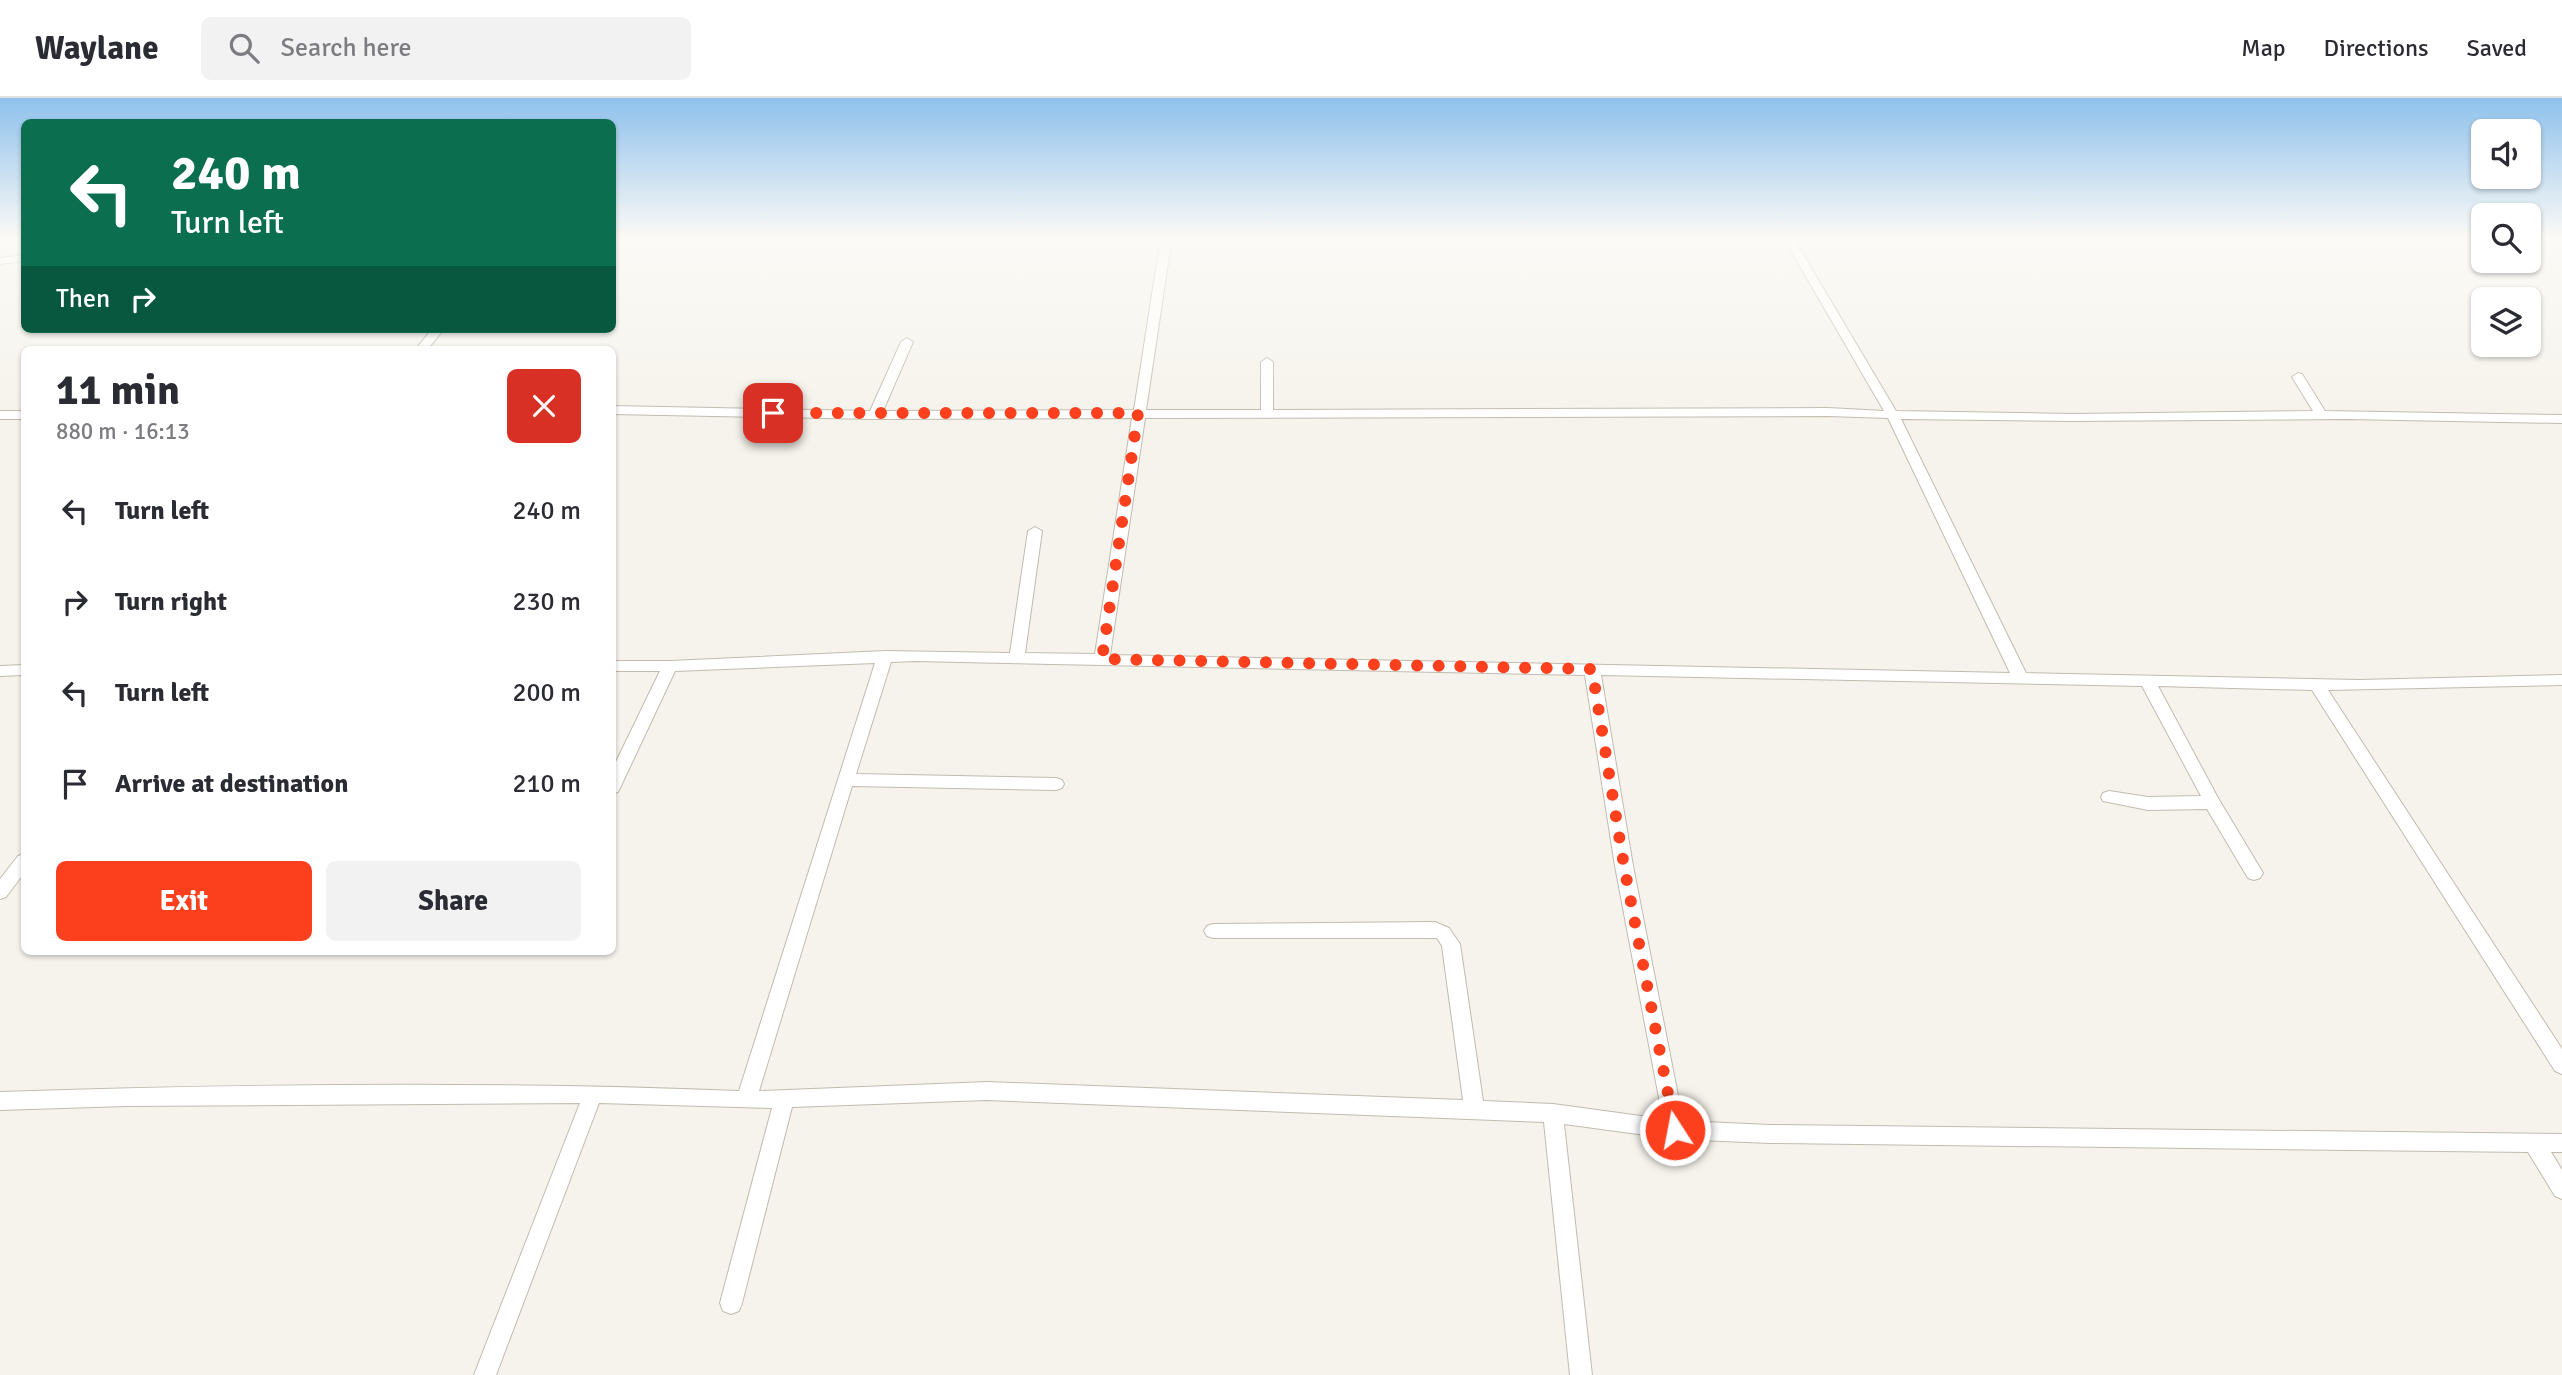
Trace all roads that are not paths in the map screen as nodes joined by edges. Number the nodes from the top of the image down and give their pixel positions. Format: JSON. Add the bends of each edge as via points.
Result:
{"nodes":[{"id":1,"x":1157,"y":296,"type":"edge"},
{"id":2,"x":1822,"y":296,"type":"edge"},
{"id":3,"x":907,"y":342,"type":"dead end"},
{"id":4,"x":1267,"y":362,"type":"dead end"},
{"id":5,"x":2298,"y":377,"type":"dead end"},
{"id":6,"x":616,"y":410,"type":"edge"},
{"id":7,"x":1138,"y":413,"type":"junction"},
{"id":8,"x":1267,"y":414,"type":"junction"},
{"id":9,"x":0,"y":415,"type":"edge"},
{"id":10,"x":21,"y":415,"type":"edge"},
{"id":11,"x":875,"y":415,"type":"junction"},
{"id":12,"x":2320,"y":415,"type":"junction"},
{"id":13,"x":1893,"y":416,"type":"junction"},
{"id":14,"x":2562,"y":419,"type":"edge"},
{"id":15,"x":1035,"y":531,"type":"dead end"},
{"id":16,"x":885,"y":656,"type":"junction"},
{"id":17,"x":1017,"y":658,"type":"junction"},
{"id":18,"x":1102,"y":659,"type":"junction"},
{"id":19,"x":616,"y":666,"type":"edge"},
{"id":20,"x":670,"y":666,"type":"junction"},
{"id":21,"x":1592,"y":669,"type":"junction"},
{"id":22,"x":0,"y":670,"type":"edge"},
{"id":23,"x":21,"y":670,"type":"edge"},
{"id":24,"x":2021,"y":679,"type":"junction"},
{"id":25,"x":2562,"y":680,"type":"edge"},
{"id":26,"x":2147,"y":681,"type":"junction"},
{"id":27,"x":2316,"y":684,"type":"junction"},
{"id":28,"x":616,"y":780,"type":"edge"},
{"id":29,"x":846,"y":780,"type":"junction"},
{"id":30,"x":1056,"y":784,"type":"dead end"},
{"id":31,"x":2109,"y":797,"type":"dead end"},
{"id":32,"x":2212,"y":802,"type":"junction"},
{"id":33,"x":21,"y":865,"type":"edge"},
{"id":34,"x":2254,"y":873,"type":"dead end"},
{"id":35,"x":0,"y":892,"type":"edge"},
{"id":36,"x":1213,"y":931,"type":"dead end"},
{"id":37,"x":2562,"y":1065,"type":"edge"},
{"id":38,"x":593,"y":1094,"type":"junction"},
{"id":39,"x":784,"y":1099,"type":"junction"},
{"id":40,"x":746,"y":1100,"type":"junction"},
{"id":41,"x":0,"y":1101,"type":"edge"},
{"id":42,"x":1474,"y":1109,"type":"junction"},
{"id":43,"x":1553,"y":1113,"type":"junction"},
{"id":44,"x":1675,"y":1130,"type":"junction"},
{"id":45,"x":2534,"y":1143,"type":"junction"},
{"id":46,"x":2562,"y":1143,"type":"edge"},
{"id":47,"x":2562,"y":1189,"type":"edge"},
{"id":48,"x":732,"y":1303,"type":"dead end"},
{"id":49,"x":485,"y":1375,"type":"edge"},
{"id":50,"x":1580,"y":1375,"type":"edge"}],
"edges":[{"from":1,"to":7,"type":"street"},
{"from":2,"to":13,"type":"street"},
{"from":3,"to":11,"type":"street"},
{"from":4,"to":8,"type":"street"},
{"from":5,"to":12,"type":"street"},
{"from":6,"to":11,"type":"street"},
{"from":7,"to":8,"type":"street"},
{"from":7,"to":11,"type":"street"},
{"from":7,"to":18,"type":"street"},
{"from":8,"to":13,"type":"street","via":[[1802,412]]},
{"from":9,"to":10,"type":"street"},
{"from":12,"to":13,"type":"street"},
{"from":12,"to":14,"type":"street"},
{"from":13,"to":24,"type":"street"},
{"from":15,"to":17,"type":"street"},
{"from":16,"to":17,"type":"street"},
{"from":16,"to":20,"type":"street"},
{"from":16,"to":29,"type":"street"},
{"from":17,"to":18,"type":"street"},
{"from":18,"to":21,"type":"street"},
{"from":19,"to":20,"type":"street"},
{"from":20,"to":28,"type":"street"},
{"from":21,"to":24,"type":"street"},
{"from":21,"to":44,"type":"street"},
{"from":22,"to":23,"type":"street"},
{"from":24,"to":26,"type":"street"},
{"from":25,"to":27,"type":"street"},
{"from":26,"to":27,"type":"street"},
{"from":26,"to":32,"type":"street"},
{"from":27,"to":37,"type":"street"},
{"from":29,"to":30,"type":"street"},
{"from":29,"to":40,"type":"street"},
{"from":31,"to":32,"type":"street","via":[[2150,805]]},
{"from":32,"to":34,"type":"street"},
{"from":33,"to":35,"type":"street"},
{"from":36,"to":42,"type":"street","via":[[1435,929],[1443,933],[1451,944]]},
{"from":38,"to":40,"type":"street"},
{"from":38,"to":41,"type":"street"},
{"from":38,"to":49,"type":"street"},
{"from":39,"to":40,"type":"street"},
{"from":39,"to":42,"type":"street","via":[[987,1091]]},
{"from":39,"to":48,"type":"street"},
{"from":42,"to":43,"type":"street"},
{"from":43,"to":44,"type":"street"},
{"from":43,"to":50,"type":"street"},
{"from":44,"to":45,"type":"street"},
{"from":45,"to":46,"type":"street"},
{"from":45,"to":47,"type":"street"}]}
